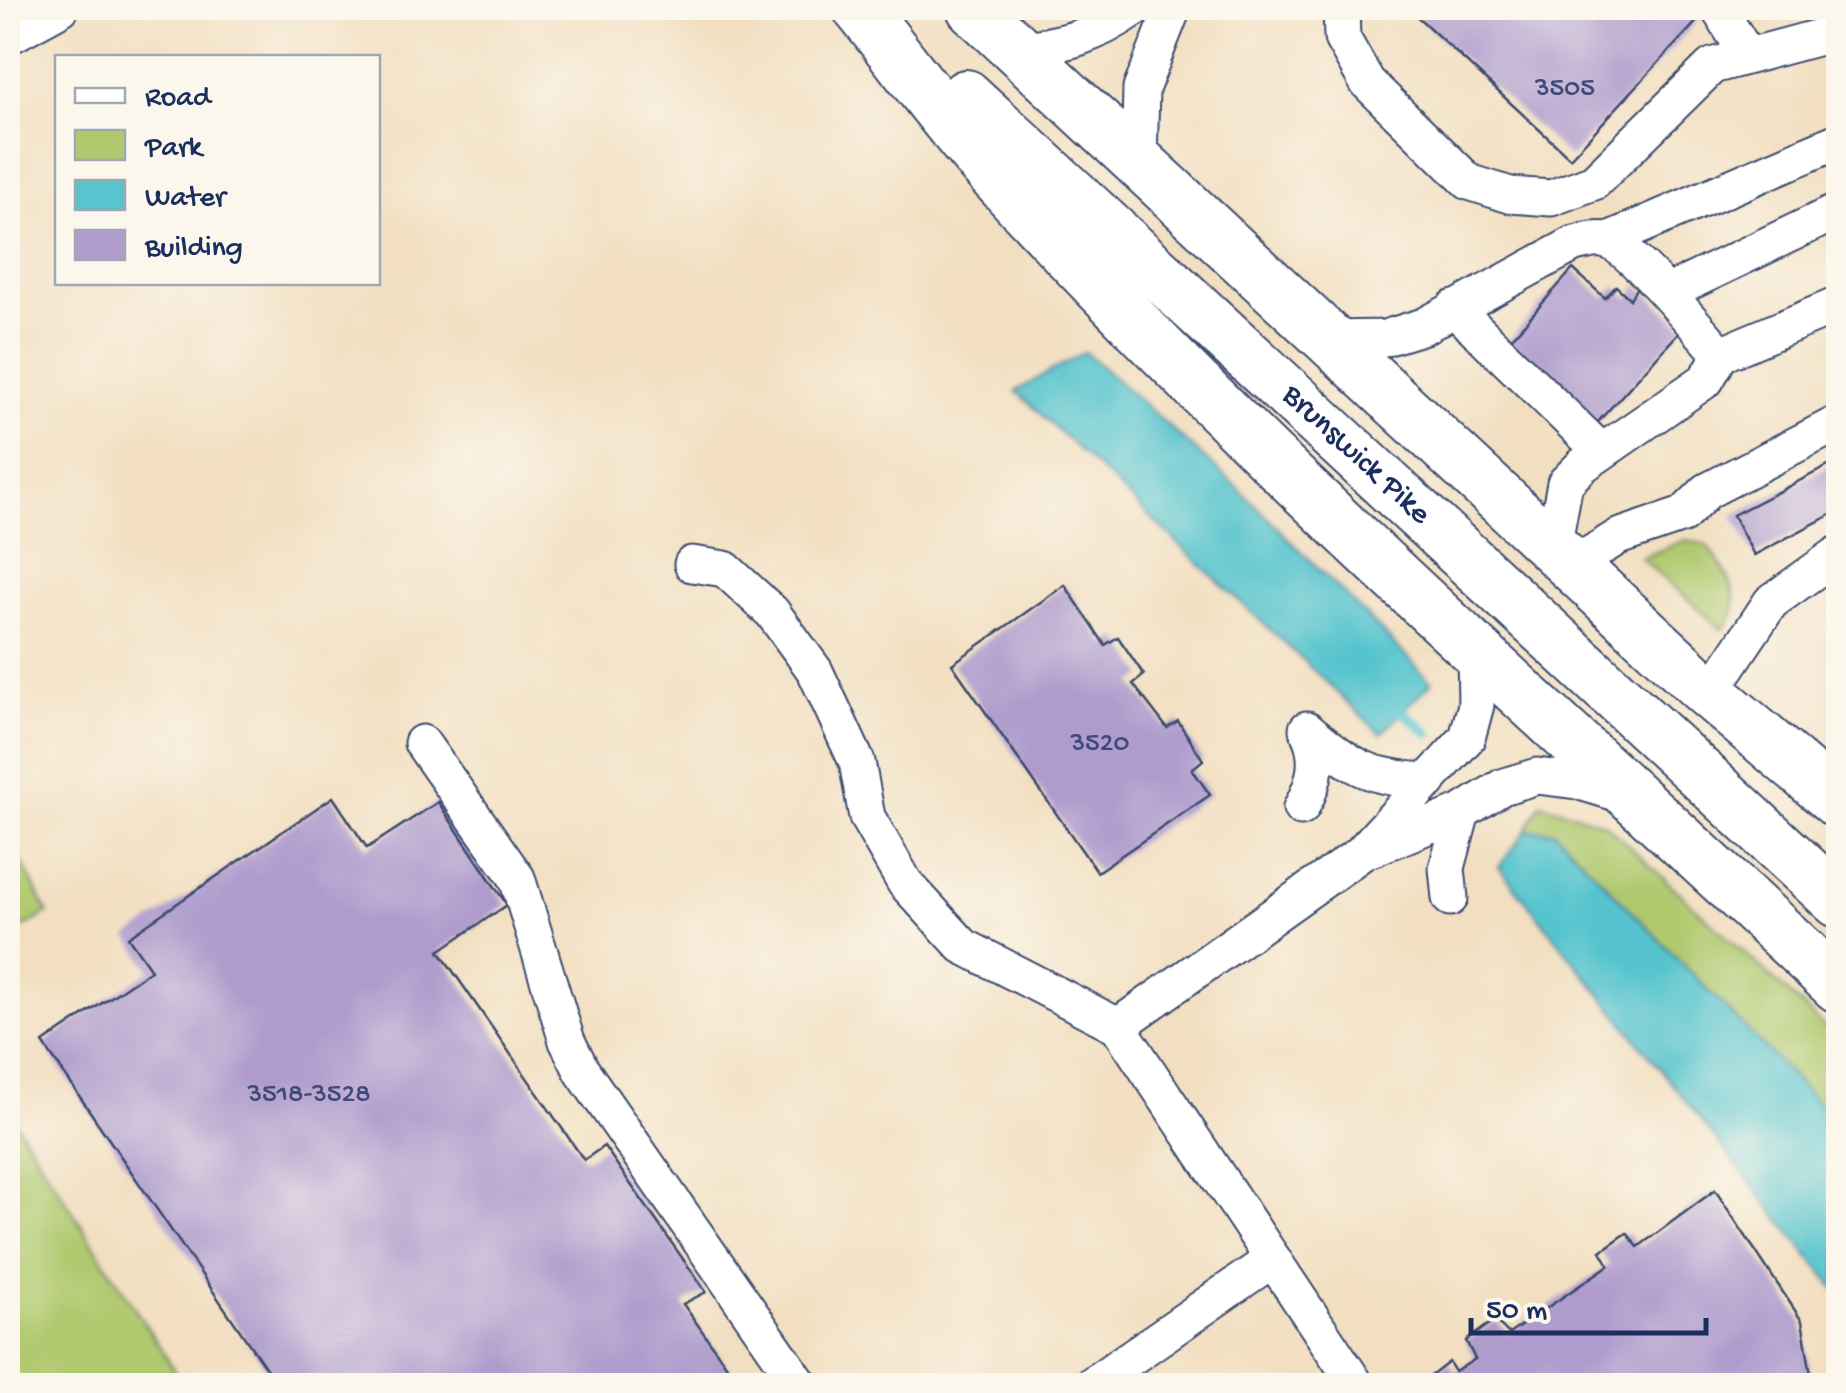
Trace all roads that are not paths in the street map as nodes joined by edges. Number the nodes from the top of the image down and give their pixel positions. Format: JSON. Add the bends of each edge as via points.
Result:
{"nodes":[{"id":1,"x":62,"y":8,"type":"edge"},
{"id":2,"x":860,"y":8,"type":"edge"},
{"id":3,"x":875,"y":8,"type":"edge"},
{"id":4,"x":973,"y":8,"type":"edge"},
{"id":5,"x":1135,"y":8,"type":"edge"},
{"id":6,"x":1174,"y":8,"type":"edge"},
{"id":7,"x":1341,"y":8,"type":"edge"},
{"id":8,"x":1718,"y":8,"type":"edge"},
{"id":9,"x":1838,"y":32,"type":"edge"},
{"id":10,"x":8,"y":36,"type":"edge"},
{"id":11,"x":1018,"y":50,"type":"junction"},
{"id":12,"x":1748,"y":56,"type":"junction"},
{"id":13,"x":1838,"y":142,"type":"edge"},
{"id":14,"x":1139,"y":162,"type":"junction"},
{"id":15,"x":1838,"y":211,"type":"edge"},
{"id":16,"x":1606,"y":240,"type":"junction"},
{"id":17,"x":1666,"y":294,"type":"junction"},
{"id":18,"x":1838,"y":305,"type":"edge"},
{"id":19,"x":1454,"y":308,"type":"junction"},
{"id":20,"x":1330,"y":339,"type":"junction"},
{"id":21,"x":1717,"y":356,"type":"junction"},
{"id":22,"x":1838,"y":423,"type":"edge"},
{"id":23,"x":1602,"y":452,"type":"junction"},
{"id":24,"x":1838,"y":554,"type":"edge"},
{"id":25,"x":1563,"y":556,"type":"junction"},
{"id":26,"x":692,"y":564,"type":"dead end"},
{"id":27,"x":1475,"y":652,"type":"junction"},
{"id":28,"x":1706,"y":690,"type":"junction"},
{"id":29,"x":422,"y":743,"type":"dead end"},
{"id":30,"x":1429,"y":780,"type":"junction"},
{"id":31,"x":1636,"y":799,"type":"junction"},
{"id":32,"x":1838,"y":802,"type":"edge"},
{"id":33,"x":1301,"y":808,"type":"dead end"},
{"id":34,"x":1462,"y":812,"type":"junction"},
{"id":35,"x":1360,"y":854,"type":"junction"},
{"id":36,"x":1450,"y":898,"type":"dead end"},
{"id":37,"x":1838,"y":902,"type":"edge"},
{"id":38,"x":1838,"y":986,"type":"edge"},
{"id":39,"x":1118,"y":1026,"type":"junction"},
{"id":40,"x":1274,"y":1259,"type":"junction"},
{"id":41,"x":801,"y":1386,"type":"edge"},
{"id":42,"x":1090,"y":1386,"type":"edge"},
{"id":43,"x":1357,"y":1386,"type":"edge"}],
"edges":[{"from":1,"to":10,"type":"street"},
{"from":2,"to":27,"type":"highway","via":[[990,171]]},
{"from":3,"to":37,"type":"highway","name":"Brunswick Pike","via":[[1055,182]]},
{"from":4,"to":11,"type":"highway"},
{"from":5,"to":11,"type":"street","via":[[1098,34]]},
{"from":6,"to":14,"type":"street","via":[[1142,89]]},
{"from":7,"to":12,"type":"street","via":[[1342,38],[1367,82],[1469,182],[1510,195],[1551,198],[1594,182],[1712,66]]},
{"from":8,"to":12,"type":"street"},
{"from":9,"to":12,"type":"street"},
{"from":11,"to":14,"type":"highway"},
{"from":13,"to":16,"type":"street"},
{"from":14,"to":20,"type":"highway"},
{"from":15,"to":17,"type":"street"},
{"from":16,"to":17,"type":"street"},
{"from":16,"to":19,"type":"street","via":[[1574,244]]},
{"from":17,"to":21,"type":"street"},
{"from":18,"to":21,"type":"street"},
{"from":19,"to":20,"type":"street","via":[[1384,338]]},
{"from":19,"to":23,"type":"street"},
{"from":20,"to":25,"type":"highway"},
{"from":21,"to":23,"type":"street","via":[[1706,380]]},
{"from":22,"to":25,"type":"street","via":[[1707,491],[1683,515]]},
{"from":23,"to":25,"type":"street","via":[[1566,483]]},
{"from":24,"to":28,"type":"street","via":[[1771,602]]},
{"from":25,"to":28,"type":"highway"},
{"from":26,"to":39,"type":"street","via":[[725,569],[772,612],[815,672],[858,762],[867,818],[905,883],[963,946]]},
{"from":27,"to":30,"type":"street","via":[[1476,705],[1468,738]]},
{"from":27,"to":31,"type":"highway"},
{"from":28,"to":32,"type":"highway"},
{"from":29,"to":41,"type":"street","via":[[517,878],[582,1070]]},
{"from":30,"to":33,"type":"street","via":[[1357,769],[1306,729],[1317,749],[1313,787]]},
{"from":30,"to":35,"type":"street"},
{"from":31,"to":34,"type":"street","via":[[1577,780],[1537,776],[1502,787]]},
{"from":31,"to":38,"type":"highway"},
{"from":34,"to":35,"type":"street"},
{"from":34,"to":36,"type":"street","via":[[1447,868]]},
{"from":35,"to":39,"type":"street"},
{"from":39,"to":40,"type":"street"},
{"from":40,"to":42,"type":"street"},
{"from":40,"to":43,"type":"street"}]}
